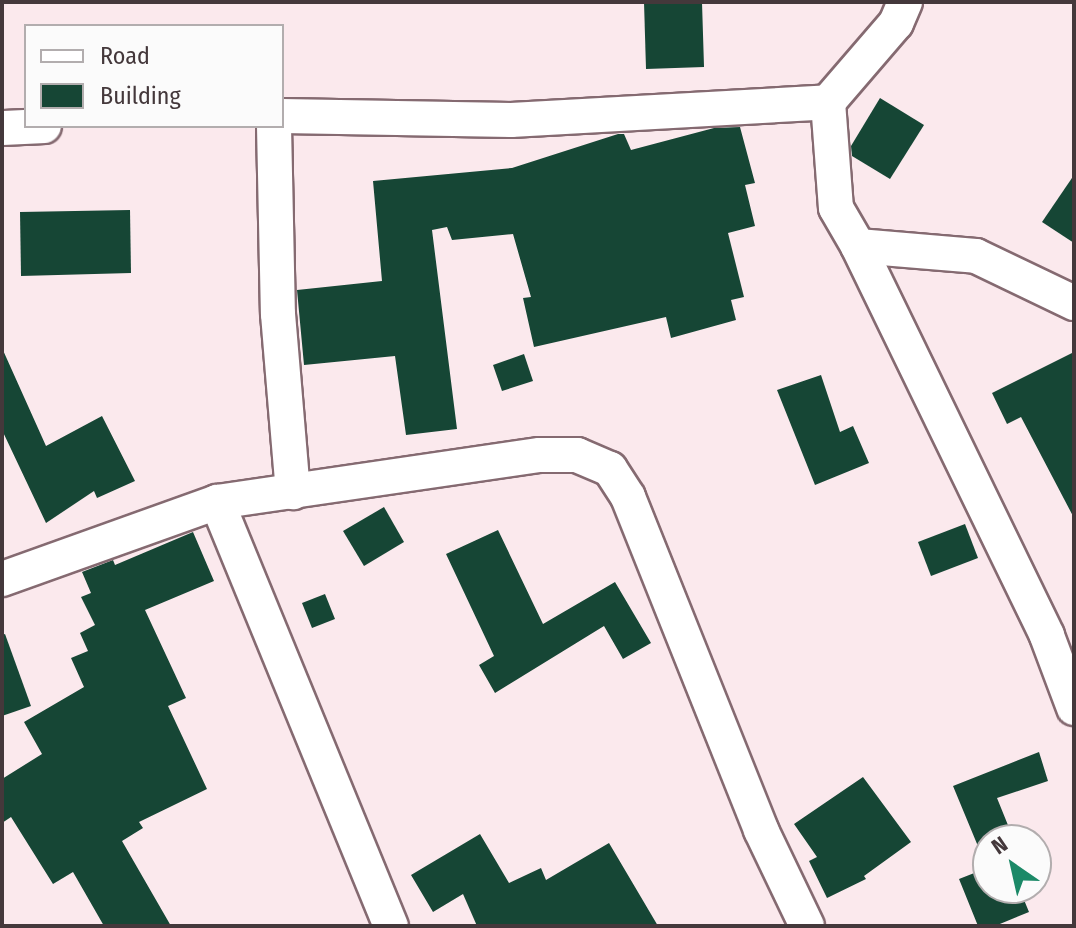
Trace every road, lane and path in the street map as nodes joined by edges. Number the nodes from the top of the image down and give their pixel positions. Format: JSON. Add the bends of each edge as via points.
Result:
{"nodes":[{"id":1,"x":905,"y":2,"type":"edge"},
{"id":2,"x":828,"y":102,"type":"junction"},
{"id":3,"x":284,"y":116,"type":"edge"},
{"id":4,"x":24,"y":127,"type":"edge"},
{"id":5,"x":2,"y":128,"type":"edge"},
{"id":6,"x":274,"y":128,"type":"edge"},
{"id":7,"x":858,"y":246,"type":"junction"},
{"id":8,"x":1074,"y":303,"type":"edge"},
{"id":9,"x":293,"y":492,"type":"junction"},
{"id":10,"x":217,"y":502,"type":"junction"},
{"id":11,"x":2,"y":579,"type":"edge"},
{"id":12,"x":1074,"y":708,"type":"edge"},
{"id":13,"x":391,"y":926,"type":"edge"},
{"id":14,"x":807,"y":926,"type":"edge"}],
"edges":[{"from":1,"to":2,"type":"street","via":[[896,23]]},
{"from":2,"to":3,"type":"street","via":[[511,120]]},
{"from":2,"to":7,"type":"street","via":[[836,208]]},
{"from":4,"to":5,"type":"street"},
{"from":6,"to":9,"type":"street","via":[[278,314]]},
{"from":7,"to":8,"type":"street","via":[[976,256]]},
{"from":7,"to":12,"type":"street","via":[[1047,636]]},
{"from":9,"to":10,"type":"street"},
{"from":9,"to":14,"type":"street","via":[[540,455],[577,455],[610,469],[628,497],[761,830]]},
{"from":10,"to":11,"type":"street"},
{"from":10,"to":13,"type":"street"}]}
